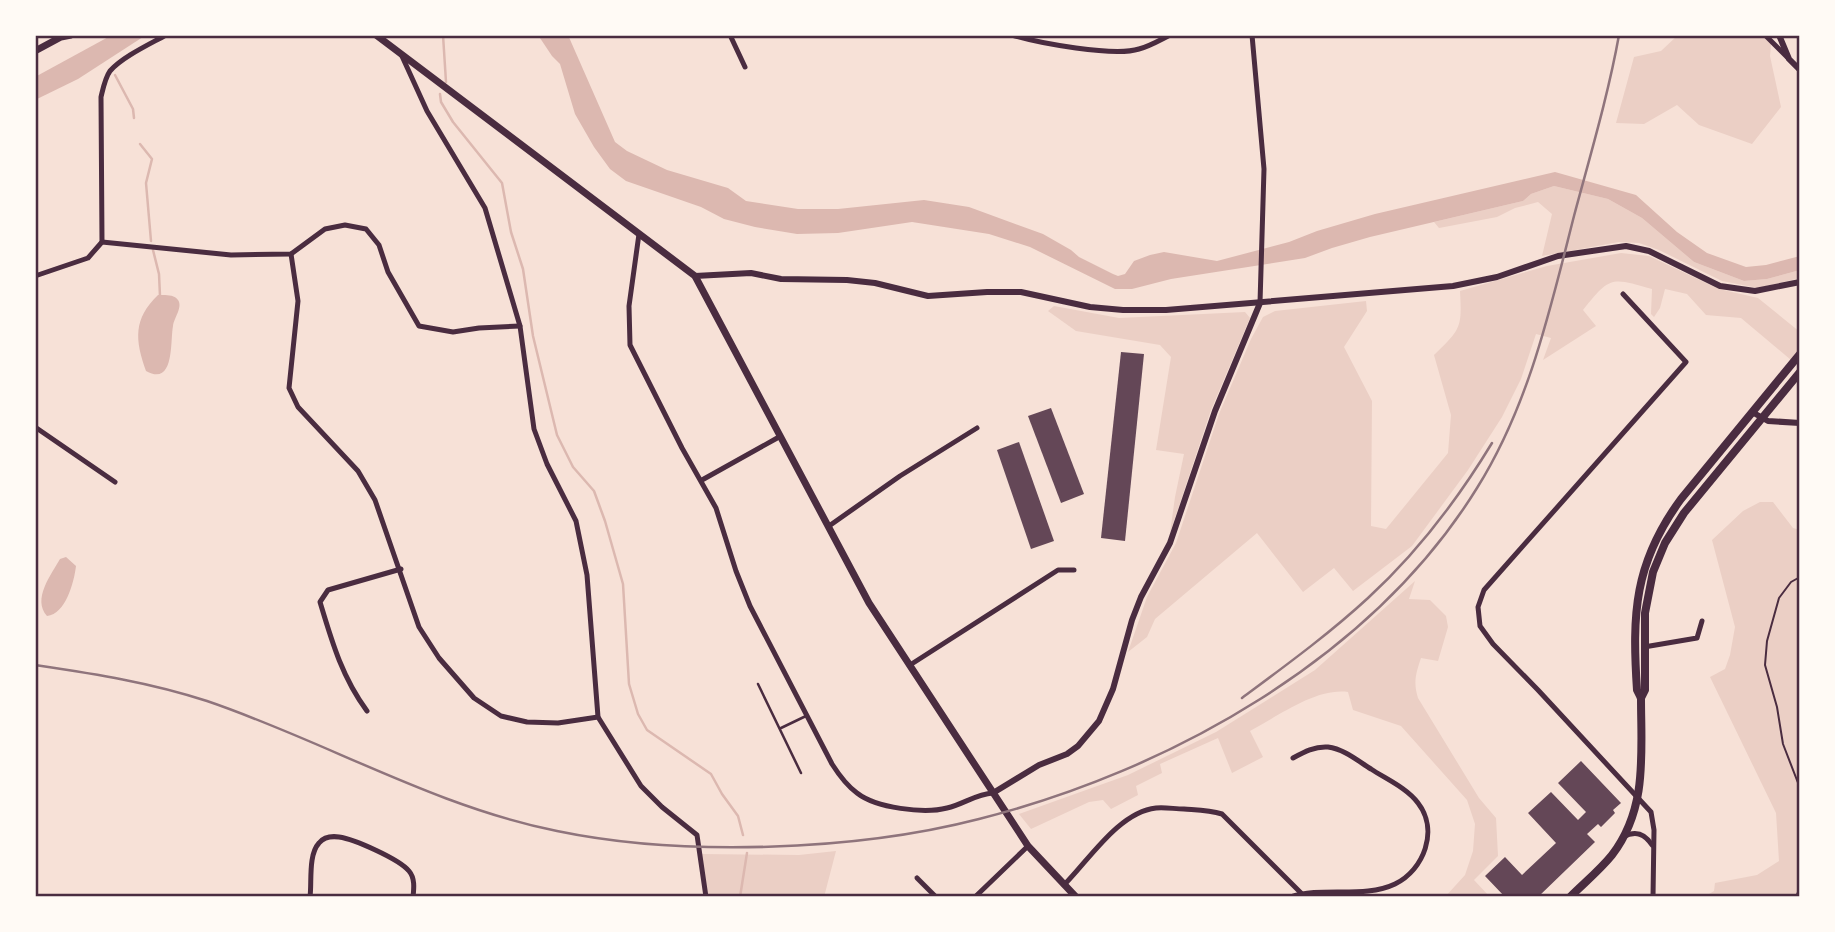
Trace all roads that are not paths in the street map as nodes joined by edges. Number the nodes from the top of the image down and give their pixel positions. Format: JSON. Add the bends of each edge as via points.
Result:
{"nodes":[{"id":1,"x":71,"y":35,"type":"edge"},
{"id":2,"x":166,"y":35,"type":"edge"},
{"id":3,"x":376,"y":35,"type":"edge"},
{"id":4,"x":730,"y":35,"type":"edge"},
{"id":5,"x":1012,"y":35,"type":"edge"},
{"id":6,"x":1170,"y":35,"type":"edge"},
{"id":7,"x":1252,"y":35,"type":"edge"},
{"id":8,"x":1765,"y":35,"type":"edge"},
{"id":9,"x":1779,"y":35,"type":"edge"},
{"id":10,"x":58,"y":36,"type":"edge"},
{"id":11,"x":35,"y":51,"type":"edge"},
{"id":12,"x":400,"y":53,"type":"junction"},
{"id":13,"x":1789,"y":59,"type":"junction"},
{"id":14,"x":745,"y":67,"type":"dead end"},
{"id":15,"x":1800,"y":70,"type":"edge"},
{"id":16,"x":639,"y":233,"type":"junction"},
{"id":17,"x":102,"y":242,"type":"junction"},
{"id":18,"x":291,"y":254,"type":"junction"},
{"id":19,"x":35,"y":276,"type":"edge"},
{"id":20,"x":695,"y":276,"type":"junction"},
{"id":21,"x":1800,"y":282,"type":"edge"},
{"id":22,"x":1623,"y":294,"type":"dead end"},
{"id":23,"x":1260,"y":303,"type":"junction"},
{"id":24,"x":520,"y":326,"type":"junction"},
{"id":25,"x":1800,"y":354,"type":"edge"},
{"id":26,"x":1800,"y":372,"type":"edge"},
{"id":27,"x":1752,"y":412,"type":"junction"},
{"id":28,"x":1761,"y":418,"type":"junction"},
{"id":29,"x":1800,"y":424,"type":"edge"},
{"id":30,"x":35,"y":427,"type":"edge"},
{"id":31,"x":977,"y":428,"type":"dead end"},
{"id":32,"x":779,"y":437,"type":"junction"},
{"id":33,"x":702,"y":480,"type":"junction"},
{"id":34,"x":115,"y":482,"type":"dead end"},
{"id":35,"x":829,"y":526,"type":"junction"},
{"id":36,"x":401,"y":569,"type":"junction"},
{"id":37,"x":1074,"y":569,"type":"dead end"},
{"id":38,"x":1702,"y":621,"type":"dead end"},
{"id":39,"x":1644,"y":647,"type":"junction"},
{"id":40,"x":910,"y":665,"type":"junction"},
{"id":41,"x":758,"y":684,"type":"dead end"},
{"id":42,"x":1641,"y":698,"type":"junction"},
{"id":43,"x":367,"y":711,"type":"dead end"},
{"id":44,"x":806,"y":716,"type":"junction"},
{"id":45,"x":597,"y":717,"type":"junction"},
{"id":46,"x":780,"y":729,"type":"junction"},
{"id":47,"x":1293,"y":758,"type":"dead end"},
{"id":48,"x":801,"y":773,"type":"dead end"},
{"id":49,"x":995,"y":796,"type":"junction"},
{"id":50,"x":1639,"y":798,"type":"junction"},
{"id":51,"x":1623,"y":837,"type":"junction"},
{"id":52,"x":1652,"y":845,"type":"junction"},
{"id":53,"x":1028,"y":846,"type":"junction"},
{"id":54,"x":917,"y":878,"type":"dead end"},
{"id":55,"x":1065,"y":885,"type":"junction"},
{"id":56,"x":1302,"y":894,"type":"junction"},
{"id":57,"x":1364,"y":894,"type":"edge"},
{"id":58,"x":310,"y":897,"type":"edge"},
{"id":59,"x":414,"y":897,"type":"edge"},
{"id":60,"x":706,"y":897,"type":"edge"},
{"id":61,"x":936,"y":897,"type":"edge"},
{"id":62,"x":975,"y":897,"type":"edge"},
{"id":63,"x":1076,"y":897,"type":"edge"},
{"id":64,"x":1290,"y":897,"type":"edge"},
{"id":65,"x":1570,"y":897,"type":"edge"},
{"id":66,"x":1653,"y":897,"type":"edge"}],
"edges":[{"from":1,"to":10,"type":"main road"},
{"from":2,"to":17,"type":"street","via":[[107,76],[101,97]]},
{"from":3,"to":12,"type":"main road"},
{"from":4,"to":14,"type":"street"},
{"from":5,"to":6,"type":"street","via":[[1109,51],[1137,50]]},
{"from":7,"to":23,"type":"street","via":[[1264,169]]},
{"from":8,"to":13,"type":"street"},
{"from":9,"to":13,"type":"street"},
{"from":10,"to":11,"type":"main road"},
{"from":12,"to":16,"type":"main road"},
{"from":12,"to":24,"type":"street","via":[[427,111],[485,208]]},
{"from":13,"to":15,"type":"street"},
{"from":16,"to":20,"type":"main road"},
{"from":16,"to":33,"type":"street","via":[[629,306],[630,345]]},
{"from":17,"to":18,"type":"street","via":[[231,256]]},
{"from":17,"to":19,"type":"street","via":[[89,258]]},
{"from":18,"to":24,"type":"street","via":[[325,229],[345,225],[366,229],[419,326],[453,332]]},
{"from":18,"to":36,"type":"street","via":[[298,301],[289,388],[310,422],[358,471],[375,500]]},
{"from":20,"to":23,"type":"street","via":[[751,273],[781,279],[846,280],[928,296],[1021,292],[1124,310]]},
{"from":20,"to":32,"type":"main road"},
{"from":21,"to":23,"type":"street","via":[[1755,291],[1720,286],[1649,251],[1626,246],[1558,256],[1453,286]]},
{"from":22,"to":50,"type":"street","via":[[1686,362],[1484,590],[1478,607],[1480,626],[1493,644]]},
{"from":23,"to":49,"type":"street","via":[[1215,411],[1170,543],[1132,620],[1099,721],[1071,751],[1039,765]]},
{"from":24,"to":45,"type":"street","via":[[534,429],[576,521],[582,548]]},
{"from":25,"to":27,"type":"main road"},
{"from":26,"to":28,"type":"main road"},
{"from":27,"to":28,"type":"street"},
{"from":27,"to":42,"type":"main road","via":[[1675,506],[1648,559],[1634,623]]},
{"from":28,"to":29,"type":"street"},
{"from":28,"to":39,"type":"main road","via":[[1679,519],[1665,543],[1648,592]]},
{"from":30,"to":34,"type":"street"},
{"from":31,"to":35,"type":"street"},
{"from":32,"to":33,"type":"street"},
{"from":32,"to":35,"type":"main road"},
{"from":33,"to":44,"type":"street","via":[[750,606]]},
{"from":35,"to":40,"type":"main road","via":[[869,603]]},
{"from":36,"to":43,"type":"street","via":[[328,590],[320,602],[337,658]]},
{"from":36,"to":45,"type":"street","via":[[419,627],[474,698],[501,716],[527,722]]},
{"from":37,"to":40,"type":"street","via":[[1058,570]]},
{"from":38,"to":39,"type":"street","via":[[1697,638]]},
{"from":39,"to":42,"type":"main road","via":[[1645,690]]},
{"from":40,"to":49,"type":"main road"},
{"from":41,"to":46,"type":"lane"},
{"from":42,"to":50,"type":"main road"},
{"from":44,"to":46,"type":"lane"},
{"from":44,"to":49,"type":"street","via":[[844,781],[875,802],[936,810],[978,795]]},
{"from":45,"to":60,"type":"street","via":[[641,786],[698,835]]},
{"from":46,"to":48,"type":"lane"},
{"from":47,"to":57,"type":"street","via":[[1318,747],[1333,748],[1401,788],[1421,807],[1428,838],[1416,868],[1404,880]]},
{"from":49,"to":53,"type":"main road"},
{"from":50,"to":51,"type":"main road"},
{"from":50,"to":52,"type":"street","via":[[1652,815]]},
{"from":51,"to":52,"type":"street","via":[[1640,834]]},
{"from":51,"to":65,"type":"main road","via":[[1608,860]]},
{"from":52,"to":66,"type":"street"},
{"from":53,"to":55,"type":"main road"},
{"from":53,"to":62,"type":"street"},
{"from":54,"to":61,"type":"street"},
{"from":55,"to":56,"type":"street","via":[[1121,825],[1153,808],[1169,808],[1222,814]]},
{"from":55,"to":63,"type":"main road"},
{"from":56,"to":57,"type":"street"},
{"from":56,"to":64,"type":"street"},
{"from":58,"to":59,"type":"street","via":[[313,853],[329,836],[342,837],[395,860],[409,871],[415,883]]}]}
